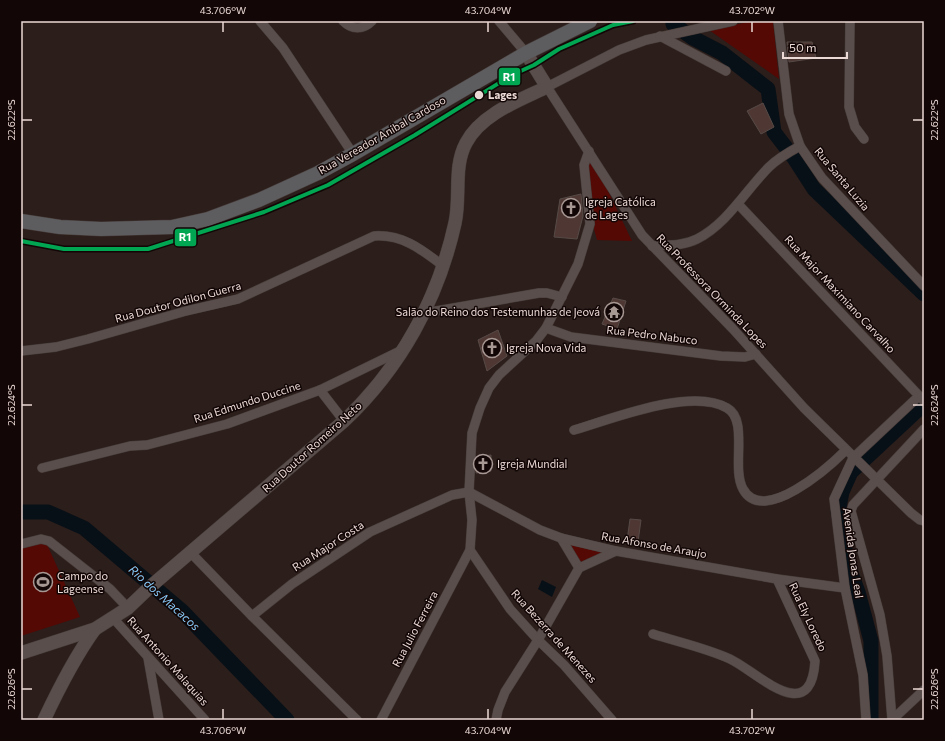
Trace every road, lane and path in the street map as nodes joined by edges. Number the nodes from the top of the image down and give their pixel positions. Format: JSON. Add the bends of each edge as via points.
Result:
{"nodes":[{"id":1,"x":260,"y":21,"type":"edge"},
{"id":2,"x":343,"y":21,"type":"edge"},
{"id":3,"x":372,"y":21,"type":"edge"},
{"id":4,"x":499,"y":21,"type":"edge"},
{"id":5,"x":590,"y":21,"type":"edge"},
{"id":6,"x":733,"y":21,"type":"edge"},
{"id":7,"x":778,"y":21,"type":"edge"},
{"id":8,"x":850,"y":21,"type":"edge"},
{"id":9,"x":660,"y":36,"type":"junction"},
{"id":10,"x":526,"y":53,"type":"junction"},
{"id":11,"x":726,"y":71,"type":"dead end"},
{"id":12,"x":547,"y":87,"type":"junction"},
{"id":13,"x":864,"y":139,"type":"dead end"},
{"id":14,"x":797,"y":148,"type":"junction"},
{"id":15,"x":589,"y":151,"type":"junction"},
{"id":16,"x":353,"y":154,"type":"junction"},
{"id":17,"x":738,"y":204,"type":"junction"},
{"id":18,"x":21,"y":221,"type":"edge"},
{"id":19,"x":652,"y":246,"type":"junction"},
{"id":20,"x":442,"y":265,"type":"junction"},
{"id":21,"x":924,"y":286,"type":"edge"},
{"id":22,"x":562,"y":297,"type":"junction"},
{"id":23,"x":425,"y":313,"type":"junction"},
{"id":24,"x":546,"y":328,"type":"junction"},
{"id":25,"x":406,"y":348,"type":"junction"},
{"id":26,"x":21,"y":351,"type":"edge"},
{"id":27,"x":756,"y":354,"type":"junction"},
{"id":28,"x":320,"y":390,"type":"junction"},
{"id":29,"x":922,"y":398,"type":"edge"},
{"id":30,"x":344,"y":421,"type":"junction"},
{"id":31,"x":924,"y":428,"type":"edge"},
{"id":32,"x":574,"y":430,"type":"dead end"},
{"id":33,"x":846,"y":450,"type":"junction"},
{"id":34,"x":856,"y":459,"type":"junction"},
{"id":35,"x":42,"y":468,"type":"dead end"},
{"id":36,"x":873,"y":476,"type":"junction"},
{"id":37,"x":469,"y":492,"type":"junction"},
{"id":38,"x":924,"y":521,"type":"edge"},
{"id":39,"x":561,"y":538,"type":"junction"},
{"id":40,"x":21,"y":544,"type":"edge"},
{"id":41,"x":470,"y":550,"type":"junction"},
{"id":42,"x":616,"y":551,"type":"junction"},
{"id":43,"x":191,"y":553,"type":"junction"},
{"id":44,"x":579,"y":568,"type":"junction"},
{"id":45,"x":777,"y":579,"type":"junction"},
{"id":46,"x":845,"y":588,"type":"junction"},
{"id":47,"x":128,"y":608,"type":"junction"},
{"id":48,"x":252,"y":616,"type":"junction"},
{"id":49,"x":113,"y":618,"type":"junction"},
{"id":50,"x":95,"y":629,"type":"junction"},
{"id":51,"x":653,"y":634,"type":"dead end"},
{"id":52,"x":538,"y":640,"type":"junction"},
{"id":53,"x":21,"y":653,"type":"edge"},
{"id":54,"x":147,"y":657,"type":"junction"},
{"id":55,"x":924,"y":690,"type":"edge"},
{"id":56,"x":44,"y":720,"type":"edge"},
{"id":57,"x":159,"y":720,"type":"edge"},
{"id":58,"x":205,"y":720,"type":"edge"},
{"id":59,"x":357,"y":720,"type":"edge"},
{"id":60,"x":381,"y":720,"type":"edge"},
{"id":61,"x":496,"y":720,"type":"edge"},
{"id":62,"x":612,"y":720,"type":"edge"},
{"id":63,"x":866,"y":720,"type":"edge"},
{"id":64,"x":892,"y":720,"type":"edge"}],
"edges":[{"from":1,"to":16,"type":"street","via":[[282,48]]},
{"from":2,"to":3,"type":"street","via":[[357,29]]},
{"from":4,"to":10,"type":"street"},
{"from":5,"to":10,"type":"main road","name":"Rua Vereador Anibal Cardoso"},
{"from":6,"to":9,"type":"street"},
{"from":7,"to":14,"type":"street","name":"Rua Santa Luzia","via":[[789,114]]},
{"from":8,"to":13,"type":"street","via":[[849,107],[856,127]]},
{"from":9,"to":11,"type":"street"},
{"from":9,"to":12,"type":"street","via":[[632,44]]},
{"from":10,"to":12,"type":"street"},
{"from":10,"to":16,"type":"main road","name":"Rua Vereador Anibal Cardoso"},
{"from":12,"to":15,"type":"street","name":"Rua Professora Orminda Lopes"},
{"from":12,"to":20,"type":"street","name":"Rua Doutor Romeiro Neto","via":[[495,114],[466,142],[461,155],[455,224]]},
{"from":14,"to":17,"type":"street","via":[[770,167]]},
{"from":14,"to":21,"type":"street","name":"Rua Santa Luzia"},
{"from":15,"to":19,"type":"street","name":"Rua Professora Orminda Lopes","via":[[633,222]]},
{"from":15,"to":22,"type":"street","via":[[584,165],[590,217],[588,232],[578,264]]},
{"from":16,"to":18,"type":"main road","name":"Rua Vereador Anibal Cardoso","via":[[259,200],[192,224],[100,230],[38,225]]},
{"from":17,"to":19,"type":"street","via":[[697,239],[678,244]]},
{"from":17,"to":29,"type":"street","name":"Rua Major Maximiano Carvalho"},
{"from":19,"to":27,"type":"street","name":"Rua Professora Orminda Lopes"},
{"from":20,"to":23,"type":"street","name":"Rua Doutor Romeiro Neto"},
{"from":20,"to":26,"type":"street","name":"Rua Doutor Odilon Guerra","via":[[406,240],[374,236],[238,299],[62,345]]},
{"from":22,"to":23,"type":"street","via":[[547,292]]},
{"from":22,"to":24,"type":"street"},
{"from":23,"to":25,"type":"street","name":"Rua Doutor Romeiro Neto"},
{"from":24,"to":27,"type":"street","name":"Rua Pedro Nabuco","via":[[571,337],[721,356],[745,357]]},
{"from":24,"to":37,"type":"street","via":[[489,388],[472,433]]},
{"from":25,"to":28,"type":"street","name":"Rua Edmundo Duccine"},
{"from":25,"to":30,"type":"street","name":"Rua Doutor Romeiro Neto","via":[[371,393]]},
{"from":27,"to":33,"type":"street","name":"Rua Professora Orminda Lopes"},
{"from":28,"to":30,"type":"street"},
{"from":28,"to":35,"type":"street","name":"Rua Edmundo Duccine","via":[[227,424]]},
{"from":29,"to":34,"type":"street","name":"Avenida Jonas Leal"},
{"from":30,"to":43,"type":"street","name":"Rua Doutor Romeiro Neto"},
{"from":31,"to":36,"type":"street","name":"Avenida Jonas Leal"},
{"from":32,"to":33,"type":"street","via":[[652,407],[675,403],[706,402],[727,408],[734,414],[738,424],[739,478],[743,489],[758,501],[769,501],[787,495],[828,468]]},
{"from":33,"to":34,"type":"street","name":"Rua Professora Orminda Lopes"},
{"from":34,"to":36,"type":"street","name":"Rua Professora Orminda Lopes"},
{"from":34,"to":46,"type":"street","name":"Avenida Jonas Leal","via":[[834,499]]},
{"from":36,"to":38,"type":"street","name":"Rua Professora Orminda Lopes","via":[[911,513]]},
{"from":36,"to":64,"type":"street","name":"Avenida Jonas Leal","via":[[851,512],[880,615],[887,656]]},
{"from":37,"to":39,"type":"street","name":"Rua Afonso de Araujo","via":[[540,530]]},
{"from":37,"to":41,"type":"street","via":[[472,520]]},
{"from":37,"to":48,"type":"street","name":"Rua Major Costa","via":[[442,499],[370,532],[292,584]]},
{"from":39,"to":42,"type":"street","name":"Rua Afonso de Araujo"},
{"from":39,"to":44,"type":"street"},
{"from":40,"to":47,"type":"street","via":[[41,539],[49,541],[110,589]]},
{"from":41,"to":52,"type":"street","name":"Rua Bezerra de Menezes","via":[[510,609]]},
{"from":41,"to":60,"type":"street","name":"Rua Julio Ferreira"},
{"from":42,"to":44,"type":"street"},
{"from":42,"to":45,"type":"street","name":"Rua Afonso de Araujo"},
{"from":43,"to":47,"type":"street","name":"Rua Doutor Romeiro Neto"},
{"from":43,"to":48,"type":"street"},
{"from":44,"to":52,"type":"street"},
{"from":45,"to":46,"type":"street","name":"Rua Afonso de Araujo"},
{"from":45,"to":51,"type":"street","name":"Rua Ely Loredo","via":[[815,661],[814,674],[809,685],[802,691],[787,692],[772,688],[731,659]]},
{"from":46,"to":63,"type":"street","name":"Avenida Jonas Leal","via":[[863,675]]},
{"from":47,"to":49,"type":"street","name":"Rua Doutor Romeiro Neto"},
{"from":48,"to":59,"type":"street"},
{"from":49,"to":50,"type":"street","name":"Rua Doutor Romeiro Neto"},
{"from":49,"to":54,"type":"street","name":"Rua Antonio Malaquias"},
{"from":50,"to":53,"type":"street"},
{"from":50,"to":56,"type":"street","via":[[64,678]]},
{"from":52,"to":61,"type":"street","via":[[505,692]]},
{"from":52,"to":62,"type":"street","name":"Rua Bezerra de Menezes","via":[[564,665]]},
{"from":54,"to":57,"type":"street"},
{"from":54,"to":58,"type":"street","name":"Rua Antonio Malaquias"},
{"from":55,"to":64,"type":"street"}]}
